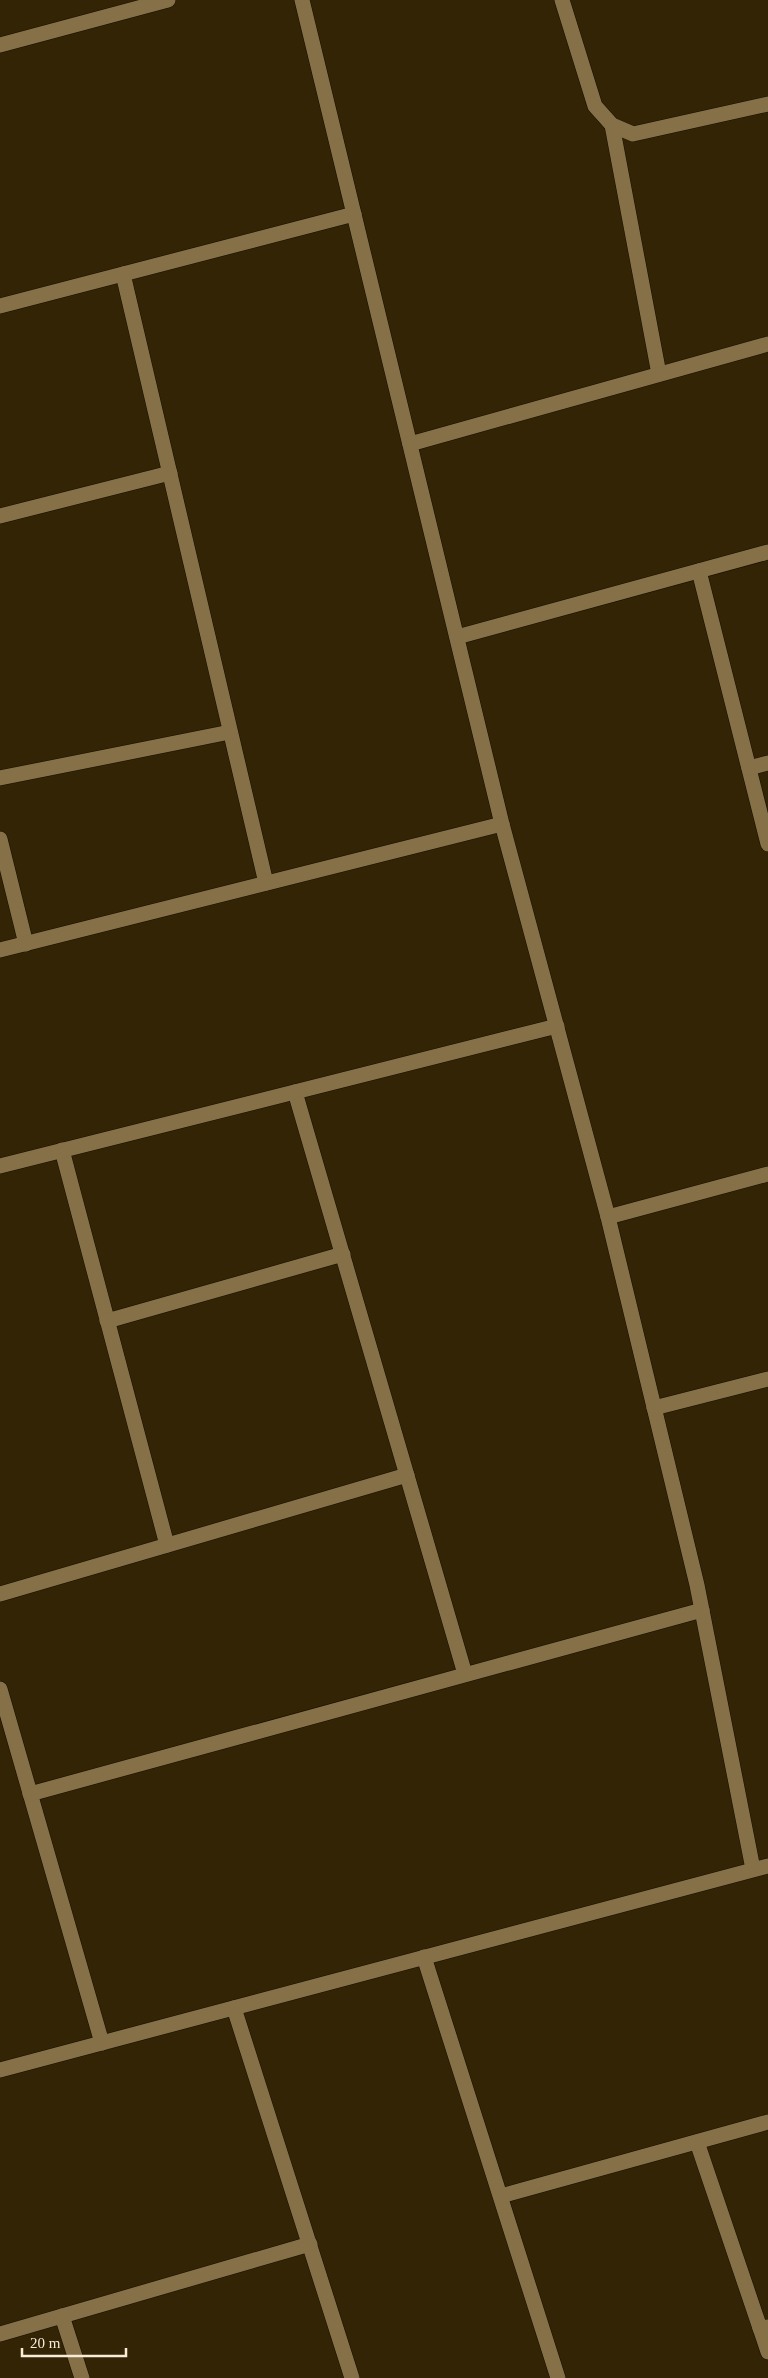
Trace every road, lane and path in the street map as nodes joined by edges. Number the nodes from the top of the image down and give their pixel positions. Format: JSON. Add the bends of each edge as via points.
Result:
{"nodes":[{"id":1,"x":168,"y":0,"type":"edge"},
{"id":2,"x":302,"y":0,"type":"edge"},
{"id":3,"x":562,"y":0,"type":"edge"},
{"id":4,"x":0,"y":45,"type":"edge"},
{"id":5,"x":768,"y":104,"type":"edge"},
{"id":6,"x":612,"y":125,"type":"junction"},
{"id":7,"x":354,"y":214,"type":"junction"},
{"id":8,"x":123,"y":274,"type":"junction"},
{"id":9,"x":0,"y":306,"type":"edge"},
{"id":10,"x":768,"y":344,"type":"edge"},
{"id":11,"x":659,"y":374,"type":"junction"},
{"id":12,"x":410,"y":444,"type":"junction"},
{"id":13,"x":170,"y":473,"type":"junction"},
{"id":14,"x":0,"y":516,"type":"edge"},
{"id":15,"x":768,"y":552,"type":"edge"},
{"id":16,"x":699,"y":571,"type":"junction"},
{"id":17,"x":457,"y":637,"type":"junction"},
{"id":18,"x":230,"y":732,"type":"junction"},
{"id":19,"x":768,"y":763,"type":"edge"},
{"id":20,"x":749,"y":768,"type":"junction"},
{"id":21,"x":0,"y":778,"type":"edge"},
{"id":22,"x":502,"y":824,"type":"junction"},
{"id":23,"x":0,"y":839,"type":"edge"},
{"id":24,"x":768,"y":844,"type":"edge"},
{"id":25,"x":266,"y":883,"type":"junction"},
{"id":26,"x":26,"y":944,"type":"junction"},
{"id":27,"x":0,"y":950,"type":"edge"},
{"id":28,"x":557,"y":1026,"type":"junction"},
{"id":29,"x":295,"y":1092,"type":"junction"},
{"id":30,"x":62,"y":1150,"type":"junction"},
{"id":31,"x":0,"y":1166,"type":"edge"},
{"id":32,"x":768,"y":1174,"type":"edge"},
{"id":33,"x":608,"y":1217,"type":"junction"},
{"id":34,"x":343,"y":1254,"type":"junction"},
{"id":35,"x":107,"y":1321,"type":"junction"},
{"id":36,"x":768,"y":1379,"type":"edge"},
{"id":37,"x":654,"y":1408,"type":"junction"},
{"id":38,"x":407,"y":1475,"type":"junction"},
{"id":39,"x":167,"y":1546,"type":"junction"},
{"id":40,"x":0,"y":1594,"type":"edge"},
{"id":41,"x":702,"y":1610,"type":"junction"},
{"id":42,"x":465,"y":1674,"type":"junction"},
{"id":43,"x":0,"y":1689,"type":"edge"},
{"id":44,"x":30,"y":1794,"type":"junction"},
{"id":45,"x":761,"y":1868,"type":"edge"},
{"id":46,"x":424,"y":1957,"type":"junction"},
{"id":47,"x":234,"y":2008,"type":"junction"},
{"id":48,"x":102,"y":2043,"type":"junction"},
{"id":49,"x":0,"y":2070,"type":"edge"},
{"id":50,"x":768,"y":2122,"type":"edge"},
{"id":51,"x":697,"y":2142,"type":"junction"},
{"id":52,"x":501,"y":2196,"type":"junction"},
{"id":53,"x":310,"y":2244,"type":"junction"},
{"id":54,"x":62,"y":2316,"type":"junction"},
{"id":55,"x":764,"y":2327,"type":"edge"},
{"id":56,"x":0,"y":2334,"type":"edge"},
{"id":57,"x":768,"y":2352,"type":"edge"},
{"id":58,"x":82,"y":2378,"type":"edge"},
{"id":59,"x":352,"y":2378,"type":"edge"},
{"id":60,"x":558,"y":2378,"type":"edge"}],
"edges":[{"from":1,"to":4,"type":"street"},
{"from":2,"to":7,"type":"street"},
{"from":3,"to":6,"type":"street","via":[[595,106]]},
{"from":5,"to":6,"type":"street","via":[[633,134]]},
{"from":6,"to":11,"type":"street"},
{"from":7,"to":8,"type":"street"},
{"from":7,"to":12,"type":"street"},
{"from":8,"to":9,"type":"street"},
{"from":8,"to":13,"type":"street"},
{"from":10,"to":11,"type":"street"},
{"from":11,"to":12,"type":"street"},
{"from":12,"to":17,"type":"street"},
{"from":13,"to":14,"type":"street"},
{"from":13,"to":18,"type":"street"},
{"from":15,"to":16,"type":"street"},
{"from":16,"to":17,"type":"street"},
{"from":16,"to":20,"type":"street"},
{"from":17,"to":22,"type":"street"},
{"from":18,"to":21,"type":"street"},
{"from":18,"to":25,"type":"street"},
{"from":19,"to":20,"type":"street"},
{"from":20,"to":24,"type":"street"},
{"from":22,"to":25,"type":"street"},
{"from":22,"to":28,"type":"street"},
{"from":23,"to":26,"type":"street"},
{"from":25,"to":26,"type":"street"},
{"from":26,"to":27,"type":"street"},
{"from":28,"to":29,"type":"street"},
{"from":28,"to":33,"type":"street"},
{"from":29,"to":30,"type":"street"},
{"from":29,"to":34,"type":"street"},
{"from":30,"to":31,"type":"street"},
{"from":30,"to":35,"type":"street"},
{"from":32,"to":33,"type":"street"},
{"from":33,"to":37,"type":"street"},
{"from":34,"to":35,"type":"street"},
{"from":34,"to":38,"type":"street"},
{"from":35,"to":39,"type":"street"},
{"from":36,"to":37,"type":"street"},
{"from":37,"to":41,"type":"street"},
{"from":38,"to":39,"type":"street"},
{"from":38,"to":42,"type":"street"},
{"from":39,"to":40,"type":"street"},
{"from":41,"to":42,"type":"street"},
{"from":41,"to":45,"type":"street"},
{"from":42,"to":44,"type":"street"},
{"from":43,"to":44,"type":"street"},
{"from":44,"to":48,"type":"street"},
{"from":45,"to":46,"type":"street"},
{"from":46,"to":47,"type":"street"},
{"from":46,"to":52,"type":"street"},
{"from":47,"to":48,"type":"street"},
{"from":47,"to":53,"type":"street"},
{"from":48,"to":49,"type":"street"},
{"from":50,"to":51,"type":"street"},
{"from":51,"to":52,"type":"street"},
{"from":51,"to":55,"type":"street"},
{"from":52,"to":60,"type":"street"},
{"from":53,"to":54,"type":"street"},
{"from":53,"to":59,"type":"street"},
{"from":54,"to":56,"type":"street"},
{"from":54,"to":58,"type":"street"},
{"from":55,"to":57,"type":"street"}]}
